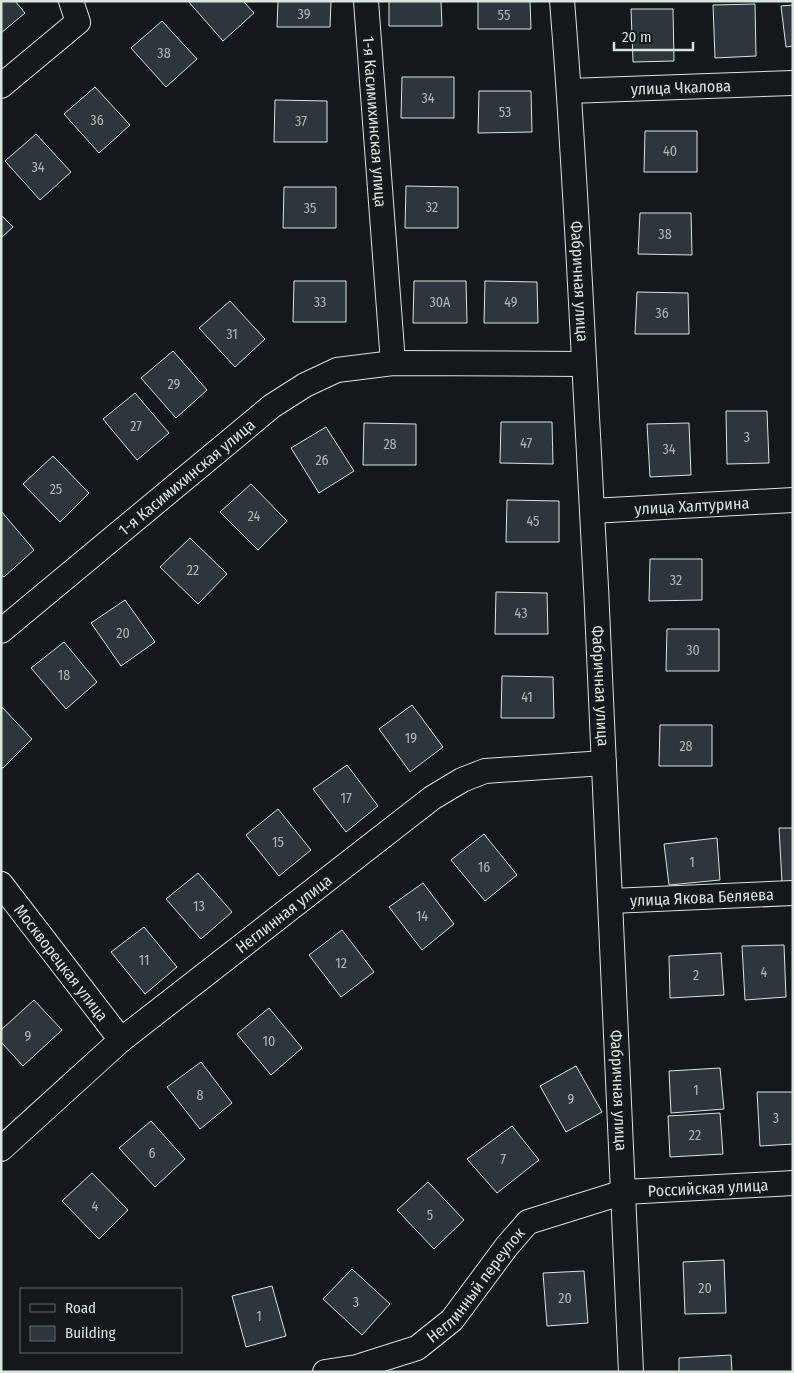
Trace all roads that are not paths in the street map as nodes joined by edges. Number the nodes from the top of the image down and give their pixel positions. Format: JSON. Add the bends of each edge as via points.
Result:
{"nodes":[{"id":1,"x":71,"y":1,"type":"edge"},
{"id":2,"x":366,"y":1,"type":"edge"},
{"id":3,"x":562,"y":1,"type":"edge"},
{"id":4,"x":793,"y":83,"type":"edge"},
{"id":5,"x":1,"y":86,"type":"edge"},
{"id":6,"x":569,"y":91,"type":"junction"},
{"id":7,"x":393,"y":363,"type":"junction"},
{"id":8,"x":584,"y":364,"type":"junction"},
{"id":9,"x":793,"y":500,"type":"edge"},
{"id":10,"x":592,"y":511,"type":"junction"},
{"id":11,"x":1,"y":631,"type":"edge"},
{"id":12,"x":604,"y":763,"type":"junction"},
{"id":13,"x":1,"y":884,"type":"edge"},
{"id":14,"x":793,"y":893,"type":"edge"},
{"id":15,"x":611,"y":901,"type":"junction"},
{"id":16,"x":121,"y":1040,"type":"junction"},
{"id":17,"x":1,"y":1148,"type":"edge"},
{"id":18,"x":793,"y":1183,"type":"edge"},
{"id":19,"x":624,"y":1192,"type":"junction"},
{"id":20,"x":325,"y":1372,"type":"edge"},
{"id":21,"x":632,"y":1372,"type":"edge"}],
"edges":[{"from":1,"to":5,"type":"street","via":[[78,22]]},
{"from":2,"to":7,"type":"street","name":"1-я Касимихинская улица"},
{"from":3,"to":6,"type":"street","name":"Фабричная улица"},
{"from":4,"to":6,"type":"street","name":"улица Чкалова"},
{"from":6,"to":8,"type":"street","name":"Фабричная улица"},
{"from":7,"to":8,"type":"street","name":"1-я Касимихинская улица"},
{"from":7,"to":11,"type":"street","name":"1-я Касимихинская улица","via":[[337,370],[305,384],[272,406]]},
{"from":8,"to":10,"type":"street","name":"Фабричная улица"},
{"from":9,"to":10,"type":"street","name":"улица Халтурина"},
{"from":10,"to":12,"type":"street","name":"Фабричная улица"},
{"from":12,"to":15,"type":"street","name":"Фабричная улица"},
{"from":12,"to":16,"type":"street","name":"Неглинная улица","via":[[485,771],[462,780],[432,798]]},
{"from":13,"to":16,"type":"street","name":"Москворецкая улица"},
{"from":14,"to":15,"type":"street","name":"улица Якова Беляева"},
{"from":15,"to":19,"type":"street","name":"Фабричная улица"},
{"from":16,"to":17,"type":"street","name":"Неглинная улица"},
{"from":18,"to":19,"type":"street","name":"Российская улица"},
{"from":19,"to":20,"type":"street","name":"Неглинный переулок","via":[[528,1222],[452,1320],[417,1348],[357,1367]]},
{"from":19,"to":21,"type":"street","name":"Фабричная улица"}]}
